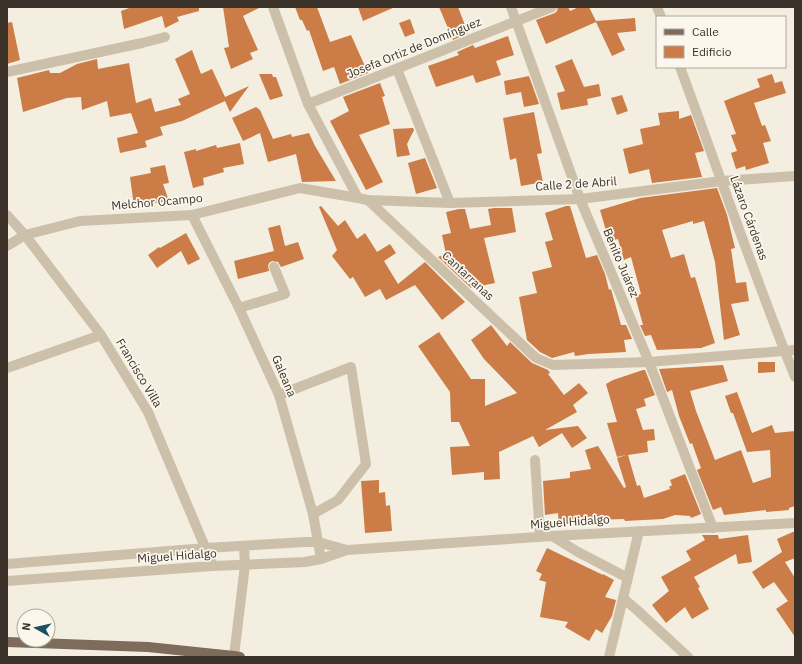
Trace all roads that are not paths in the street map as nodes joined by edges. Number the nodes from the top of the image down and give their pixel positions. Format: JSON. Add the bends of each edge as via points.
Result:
{"nodes":[{"id":1,"x":273,"y":7,"type":"edge"},
{"id":2,"x":511,"y":7,"type":"edge"},
{"id":3,"x":552,"y":7,"type":"edge"},
{"id":4,"x":517,"y":21,"type":"junction"},
{"id":5,"x":165,"y":37,"type":"dead end"},
{"id":6,"x":680,"y":68,"type":"edge"},
{"id":7,"x":397,"y":69,"type":"junction"},
{"id":8,"x":7,"y":72,"type":"edge"},
{"id":9,"x":308,"y":104,"type":"junction"},
{"id":10,"x":795,"y":176,"type":"edge"},
{"id":11,"x":722,"y":181,"type":"junction"},
{"id":12,"x":358,"y":198,"type":"junction"},
{"id":13,"x":580,"y":199,"type":"junction"},
{"id":14,"x":368,"y":200,"type":"junction"},
{"id":15,"x":450,"y":203,"type":"junction"},
{"id":16,"x":7,"y":214,"type":"edge"},
{"id":17,"x":192,"y":214,"type":"junction"},
{"id":18,"x":25,"y":235,"type":"junction"},
{"id":19,"x":7,"y":246,"type":"edge"},
{"id":20,"x":274,"y":267,"type":"dead end"},
{"id":21,"x":239,"y":308,"type":"junction"},
{"id":22,"x":101,"y":335,"type":"junction"},
{"id":23,"x":790,"y":351,"type":"edge"},
{"id":24,"x":649,"y":362,"type":"junction"},
{"id":25,"x":7,"y":368,"type":"edge"},
{"id":26,"x":795,"y":377,"type":"edge"},
{"id":27,"x":279,"y":395,"type":"junction"},
{"id":28,"x":535,"y":460,"type":"dead end"},
{"id":29,"x":313,"y":514,"type":"junction"},
{"id":30,"x":795,"y":523,"type":"edge"},
{"id":31,"x":713,"y":528,"type":"junction"},
{"id":32,"x":639,"y":531,"type":"junction"},
{"id":33,"x":552,"y":536,"type":"junction"},
{"id":34,"x":540,"y":537,"type":"junction"},
{"id":35,"x":318,"y":542,"type":"junction"},
{"id":36,"x":244,"y":546,"type":"junction"},
{"id":37,"x":206,"y":548,"type":"junction"},
{"id":38,"x":346,"y":550,"type":"junction"},
{"id":39,"x":320,"y":559,"type":"junction"},
{"id":40,"x":7,"y":564,"type":"edge"},
{"id":41,"x":245,"y":565,"type":"junction"},
{"id":42,"x":213,"y":566,"type":"junction"},
{"id":43,"x":628,"y":578,"type":"junction"},
{"id":44,"x":7,"y":580,"type":"edge"},
{"id":45,"x":623,"y":598,"type":"junction"},
{"id":46,"x":7,"y":642,"type":"edge"},
{"id":47,"x":237,"y":656,"type":"edge"},
{"id":48,"x":609,"y":657,"type":"edge"},
{"id":49,"x":688,"y":657,"type":"edge"}],
"edges":[{"from":1,"to":9,"type":"street"},
{"from":2,"to":4,"type":"street","name":"Benito Juárez"},
{"from":3,"to":4,"type":"street","name":"Josefa Ortiz de Domínguez"},
{"from":4,"to":7,"type":"street","name":"Josefa Ortiz de Domínguez"},
{"from":4,"to":13,"type":"street","name":"Benito Juárez"},
{"from":5,"to":8,"type":"street"},
{"from":6,"to":11,"type":"street","name":"Lázaro Cárdenas"},
{"from":7,"to":9,"type":"street","name":"Josefa Ortiz de Domínguez"},
{"from":7,"to":15,"type":"street"},
{"from":9,"to":12,"type":"street"},
{"from":10,"to":11,"type":"street","name":"Calle 2 de Abril"},
{"from":11,"to":13,"type":"street","name":"Calle 2 de Abril"},
{"from":11,"to":23,"type":"street","name":"Lázaro Cárdenas","via":[[752,266]]},
{"from":12,"to":14,"type":"street","name":"Calle 2 de Abril"},
{"from":12,"to":17,"type":"street","name":"Melchor Ocampo","via":[[300,188]]},
{"from":13,"to":15,"type":"street","name":"Calle 2 de Abril"},
{"from":13,"to":24,"type":"street","name":"Benito Juárez"},
{"from":14,"to":15,"type":"street","name":"Calle 2 de Abril"},
{"from":14,"to":24,"type":"street","name":"Cantarranas","via":[[536,358],[553,365]]},
{"from":16,"to":18,"type":"street","name":"Francisco Villa"},
{"from":17,"to":18,"type":"street","name":"Melchor Ocampo","via":[[80,221]]},
{"from":17,"to":21,"type":"street","name":"Galeana"},
{"from":18,"to":19,"type":"street","name":"Melchor Ocampo"},
{"from":18,"to":22,"type":"street","name":"Francisco Villa"},
{"from":20,"to":21,"type":"street","via":[[285,294]]},
{"from":21,"to":27,"type":"street","name":"Galeana"},
{"from":22,"to":25,"type":"street"},
{"from":22,"to":37,"type":"street","name":"Francisco Villa","via":[[148,412]]},
{"from":23,"to":24,"type":"street"},
{"from":23,"to":26,"type":"street","name":"Lázaro Cárdenas"},
{"from":24,"to":31,"type":"street","name":"Benito Juárez"},
{"from":27,"to":29,"type":"street","name":"Galeana"},
{"from":27,"to":29,"type":"street","via":[[351,367],[366,464],[338,500]]},
{"from":28,"to":34,"type":"street"},
{"from":29,"to":35,"type":"street","name":"Galeana"},
{"from":30,"to":31,"type":"street","name":"Miguel Hidalgo"},
{"from":31,"to":32,"type":"street","name":"Miguel Hidalgo"},
{"from":32,"to":33,"type":"street","name":"Miguel Hidalgo"},
{"from":32,"to":43,"type":"street"},
{"from":33,"to":34,"type":"street","name":"Miguel Hidalgo"},
{"from":33,"to":43,"type":"street"},
{"from":34,"to":38,"type":"street","name":"Miguel Hidalgo"},
{"from":35,"to":36,"type":"street","name":"Miguel Hidalgo"},
{"from":35,"to":38,"type":"street","name":"Miguel Hidalgo"},
{"from":35,"to":39,"type":"street","name":"Galeana"},
{"from":36,"to":37,"type":"street","name":"Miguel Hidalgo"},
{"from":36,"to":41,"type":"street"},
{"from":37,"to":40,"type":"street","name":"Miguel Hidalgo"},
{"from":37,"to":42,"type":"street","name":"Francisco Villa"},
{"from":38,"to":39,"type":"street","name":"Miguel Hidalgo"},
{"from":39,"to":41,"type":"street","name":"Miguel Hidalgo"},
{"from":41,"to":42,"type":"street","name":"Miguel Hidalgo"},
{"from":41,"to":47,"type":"street"},
{"from":42,"to":44,"type":"street","name":"Miguel Hidalgo"},
{"from":43,"to":45,"type":"street"},
{"from":45,"to":48,"type":"street"},
{"from":45,"to":49,"type":"street"},
{"from":46,"to":47,"type":"main road","via":[[148,647]]}]}
